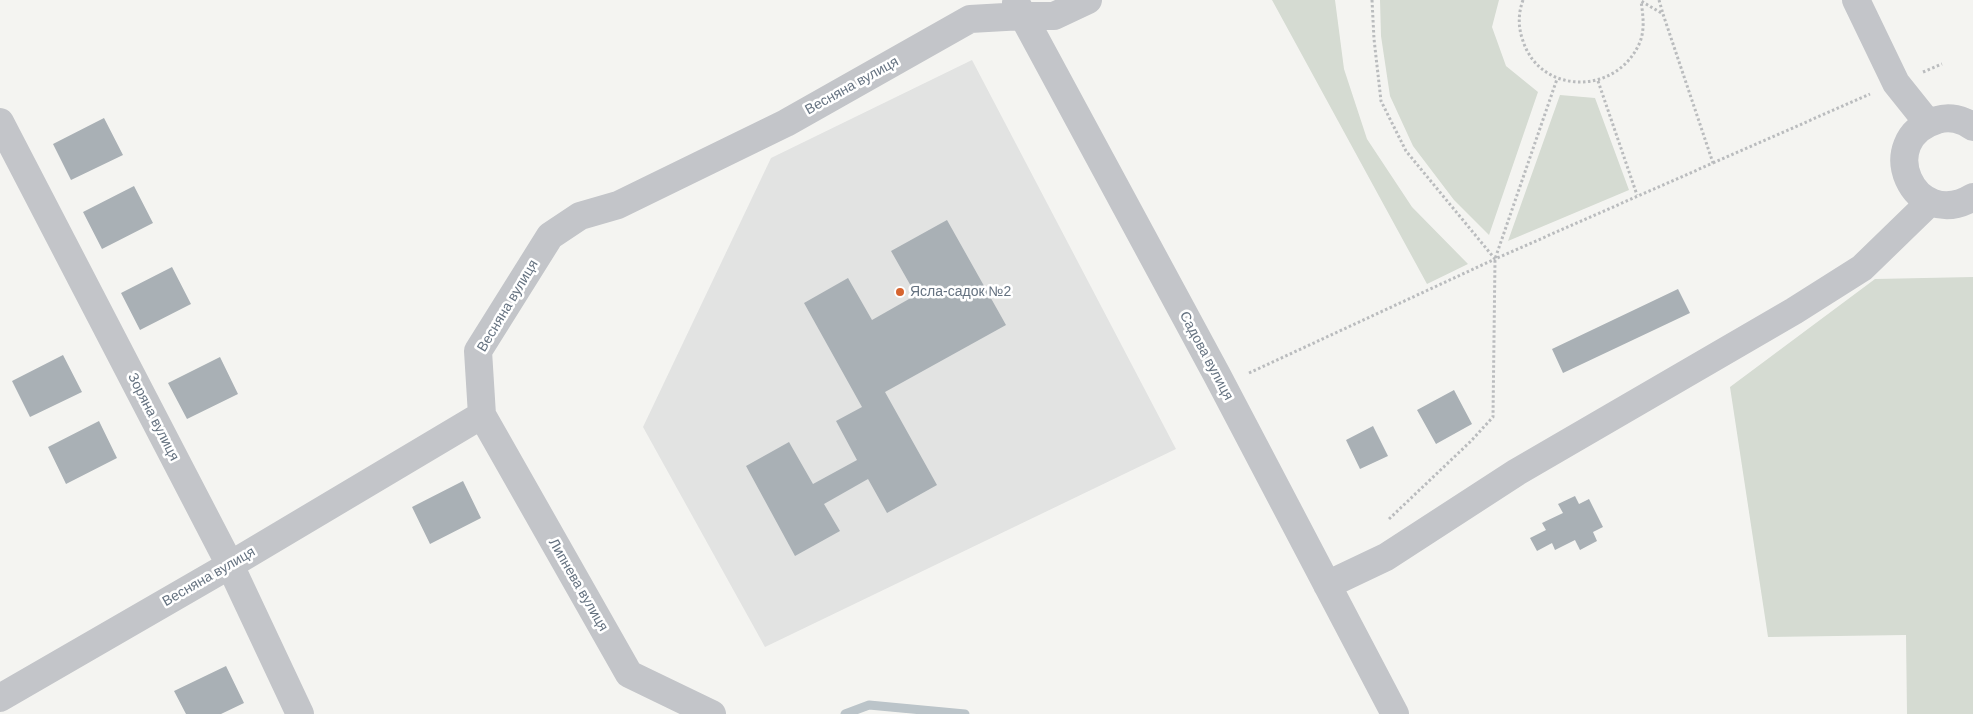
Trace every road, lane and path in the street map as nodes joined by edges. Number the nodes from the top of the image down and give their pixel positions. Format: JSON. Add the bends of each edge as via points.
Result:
{"nodes":[{"id":1,"x":1088,"y":0,"type":"edge"},
{"id":2,"x":1372,"y":0,"type":"edge"},
{"id":3,"x":1523,"y":0,"type":"edge"},
{"id":4,"x":1659,"y":0,"type":"edge"},
{"id":5,"x":1856,"y":0,"type":"edge"},
{"id":6,"x":1641,"y":1,"type":"edge"},
{"id":7,"x":1019,"y":8,"type":"edge"},
{"id":8,"x":1663,"y":14,"type":"junction"},
{"id":9,"x":1558,"y":78,"type":"junction"},
{"id":10,"x":1598,"y":81,"type":"junction"},
{"id":11,"x":1870,"y":94,"type":"dead end"},
{"id":12,"x":0,"y":122,"type":"edge"},
{"id":13,"x":1928,"y":122,"type":"junction"},
{"id":14,"x":1973,"y":127,"type":"edge"},
{"id":15,"x":1713,"y":163,"type":"junction"},
{"id":16,"x":1637,"y":195,"type":"junction"},
{"id":17,"x":1973,"y":197,"type":"edge"},
{"id":18,"x":1930,"y":202,"type":"junction"},
{"id":19,"x":1495,"y":259,"type":"junction"},
{"id":20,"x":1248,"y":374,"type":"dead end"},
{"id":21,"x":482,"y":415,"type":"junction"},
{"id":22,"x":1387,"y":521,"type":"dead end"},
{"id":23,"x":230,"y":565,"type":"junction"},
{"id":24,"x":1327,"y":584,"type":"junction"},
{"id":25,"x":0,"y":698,"type":"edge"},
{"id":26,"x":1391,"y":707,"type":"edge"},
{"id":27,"x":300,"y":714,"type":"edge"},
{"id":28,"x":712,"y":714,"type":"edge"}],
"edges":[{"from":1,"to":7,"type":"street","name":"Весняна вулиця","via":[[1054,16]]},
{"from":2,"to":19,"type":"path","via":[[1382,100],[1406,151]]},
{"from":3,"to":9,"type":"path","via":[[1519,30],[1526,50],[1539,67]]},
{"from":4,"to":8,"type":"path"},
{"from":5,"to":13,"type":"street","via":[[1896,83]]},
{"from":6,"to":8,"type":"path"},
{"from":6,"to":10,"type":"path","via":[[1644,21],[1636,50],[1616,72]]},
{"from":7,"to":21,"type":"street","name":"Весняна вулиця","via":[[970,19],[786,123],[618,205],[580,216],[550,236],[478,351]]},
{"from":7,"to":24,"type":"street","name":"Садова вулиця"},
{"from":8,"to":15,"type":"path"},
{"from":9,"to":10,"type":"path","via":[[1578,83]]},
{"from":9,"to":19,"type":"path"},
{"from":10,"to":16,"type":"path"},
{"from":11,"to":15,"type":"path"},
{"from":12,"to":23,"type":"street","name":"Зоряна вулиця"},
{"from":13,"to":14,"type":"street","via":[[1956,119]]},
{"from":13,"to":18,"type":"street","via":[[1908,142],[1904,170],[1909,183]]},
{"from":15,"to":16,"type":"path"},
{"from":16,"to":19,"type":"path"},
{"from":17,"to":18,"type":"street","via":[[1959,204]]},
{"from":18,"to":24,"type":"street","via":[[1862,268],[1517,472],[1386,557]]},
{"from":19,"to":20,"type":"path"},
{"from":19,"to":22,"type":"path","via":[[1493,417]]},
{"from":21,"to":23,"type":"street","name":"Весняна вулиця"},
{"from":21,"to":28,"type":"street","name":"Липнева вулиця","via":[[629,674]]},
{"from":23,"to":25,"type":"street","name":"Весняна вулиця"},
{"from":23,"to":27,"type":"street","name":"Зоряна вулиця"},
{"from":24,"to":26,"type":"street","name":"Садова вулиця"}]}
